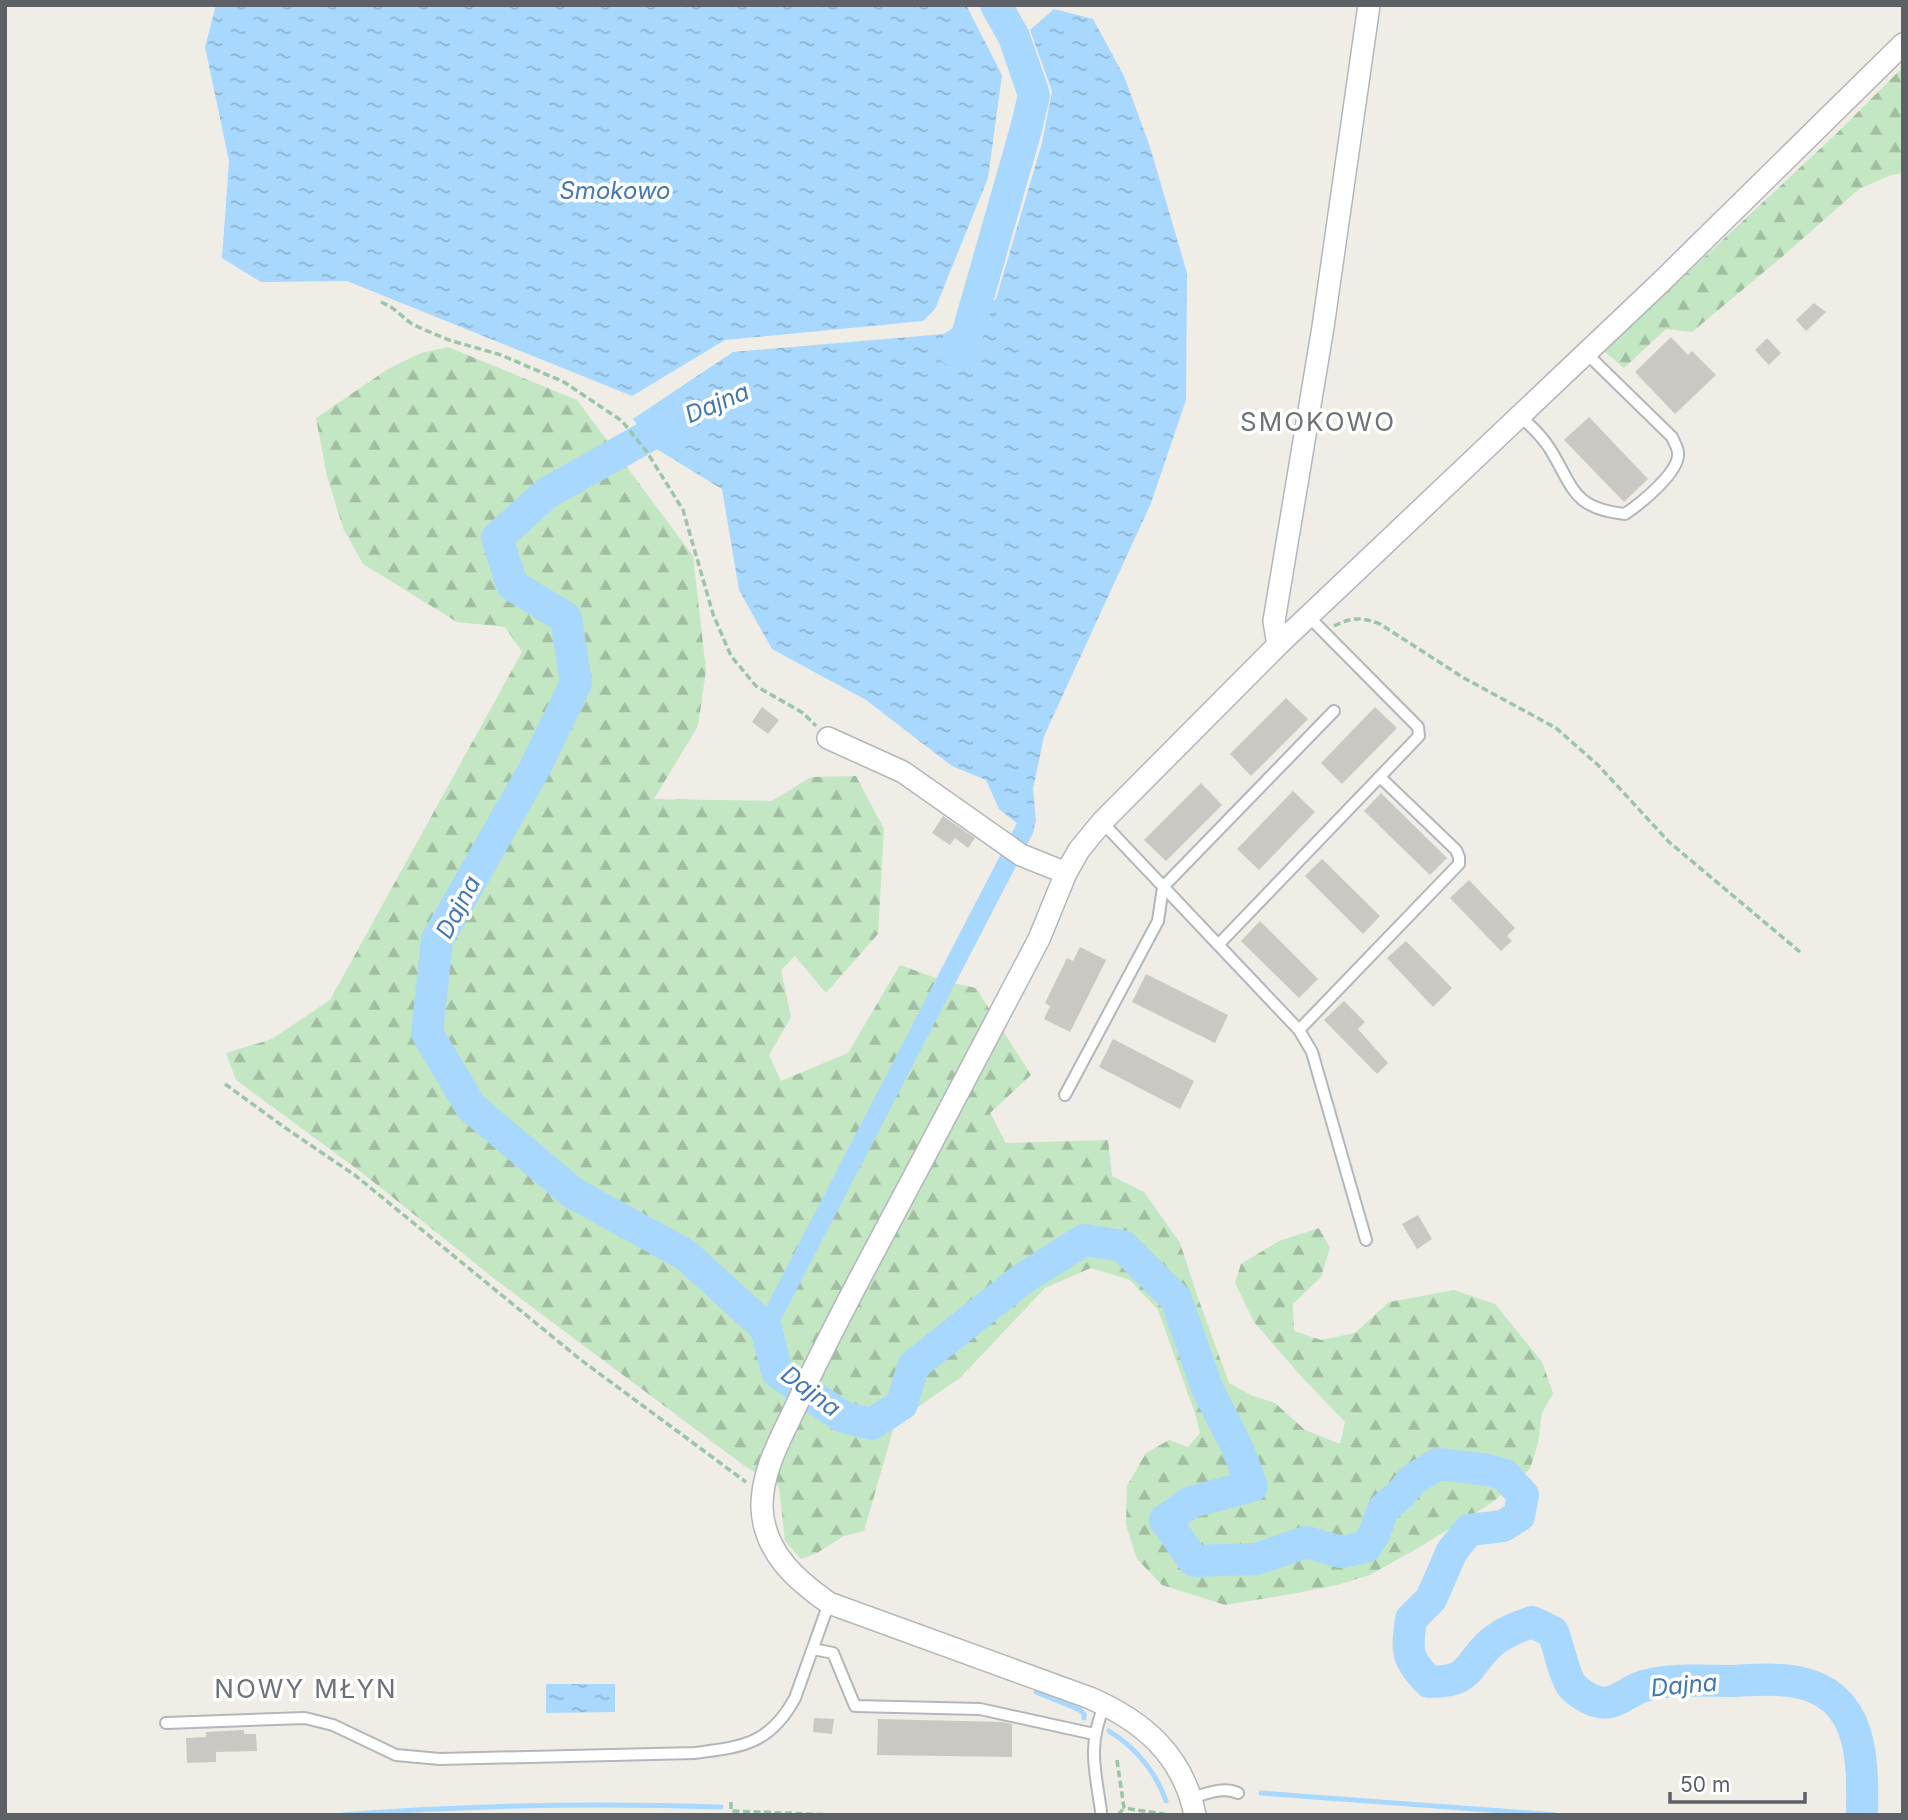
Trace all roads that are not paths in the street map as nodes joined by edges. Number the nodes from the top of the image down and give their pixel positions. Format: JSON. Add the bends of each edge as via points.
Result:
{"nodes":[{"id":1,"x":1369,"y":5,"type":"edge"},
{"id":2,"x":1903,"y":44,"type":"edge"},
{"id":3,"x":1586,"y":353,"type":"junction"},
{"id":4,"x":1520,"y":416,"type":"junction"},
{"id":5,"x":1315,"y":623,"type":"junction"},
{"id":6,"x":1278,"y":645,"type":"junction"},
{"id":7,"x":1334,"y":711,"type":"dead end"},
{"id":8,"x":828,"y":738,"type":"road end"},
{"id":9,"x":1380,"y":777,"type":"junction"},
{"id":10,"x":1102,"y":822,"type":"junction"},
{"id":11,"x":1066,"y":873,"type":"junction"},
{"id":12,"x":1163,"y":887,"type":"junction"},
{"id":13,"x":1218,"y":945,"type":"junction"},
{"id":14,"x":1299,"y":1030,"type":"junction"},
{"id":15,"x":1065,"y":1095,"type":"dead end"},
{"id":16,"x":1366,"y":1240,"type":"dead end"},
{"id":17,"x":829,"y":1603,"type":"junction"},
{"id":18,"x":813,"y":1649,"type":"junction"},
{"id":19,"x":1105,"y":1704,"type":"junction"},
{"id":20,"x":166,"y":1723,"type":"dead end"},
{"id":21,"x":1094,"y":1734,"type":"junction"},
{"id":22,"x":1238,"y":1793,"type":"dead end"},
{"id":23,"x":1193,"y":1807,"type":"edge"},
{"id":24,"x":1101,"y":1811,"type":"dead end"}],
"edges":[{"from":1,"to":6,"type":"street","via":[[1275,621]]},
{"from":2,"to":3,"type":"street"},
{"from":3,"to":4,"type":"street"},
{"from":3,"to":4,"type":"lane","via":[[1672,438],[1678,453],[1676,467],[1638,506],[1625,514],[1581,499],[1550,449]]},
{"from":4,"to":5,"type":"street"},
{"from":5,"to":6,"type":"street"},
{"from":5,"to":9,"type":"lane","via":[[1418,727],[1419,736]]},
{"from":6,"to":10,"type":"street"},
{"from":7,"to":12,"type":"lane"},
{"from":8,"to":11,"type":"street","via":[[903,772],[1021,855]]},
{"from":9,"to":13,"type":"lane"},
{"from":9,"to":14,"type":"lane","via":[[1456,850],[1459,864]]},
{"from":10,"to":11,"type":"street"},
{"from":10,"to":12,"type":"lane"},
{"from":11,"to":17,"type":"street","via":[[1039,939],[821,1352],[765,1478],[762,1507],[770,1542],[802,1584]]},
{"from":12,"to":13,"type":"lane"},
{"from":12,"to":15,"type":"lane","via":[[1158,921]]},
{"from":13,"to":14,"type":"lane"},
{"from":14,"to":16,"type":"lane","via":[[1312,1052]]},
{"from":17,"to":18,"type":"lane"},
{"from":17,"to":19,"type":"street"},
{"from":18,"to":20,"type":"lane","via":[[795,1698],[776,1726],[751,1742],[695,1753],[440,1759],[396,1755],[332,1725],[305,1718]]},
{"from":18,"to":21,"type":"lane","via":[[833,1653],[855,1706],[980,1709]]},
{"from":19,"to":21,"type":"lane"},
{"from":19,"to":23,"type":"street","via":[[1139,1724],[1159,1743],[1174,1763]]},
{"from":21,"to":24,"type":"lane"},
{"from":22,"to":23,"type":"lane","via":[[1222,1790]]}]}
